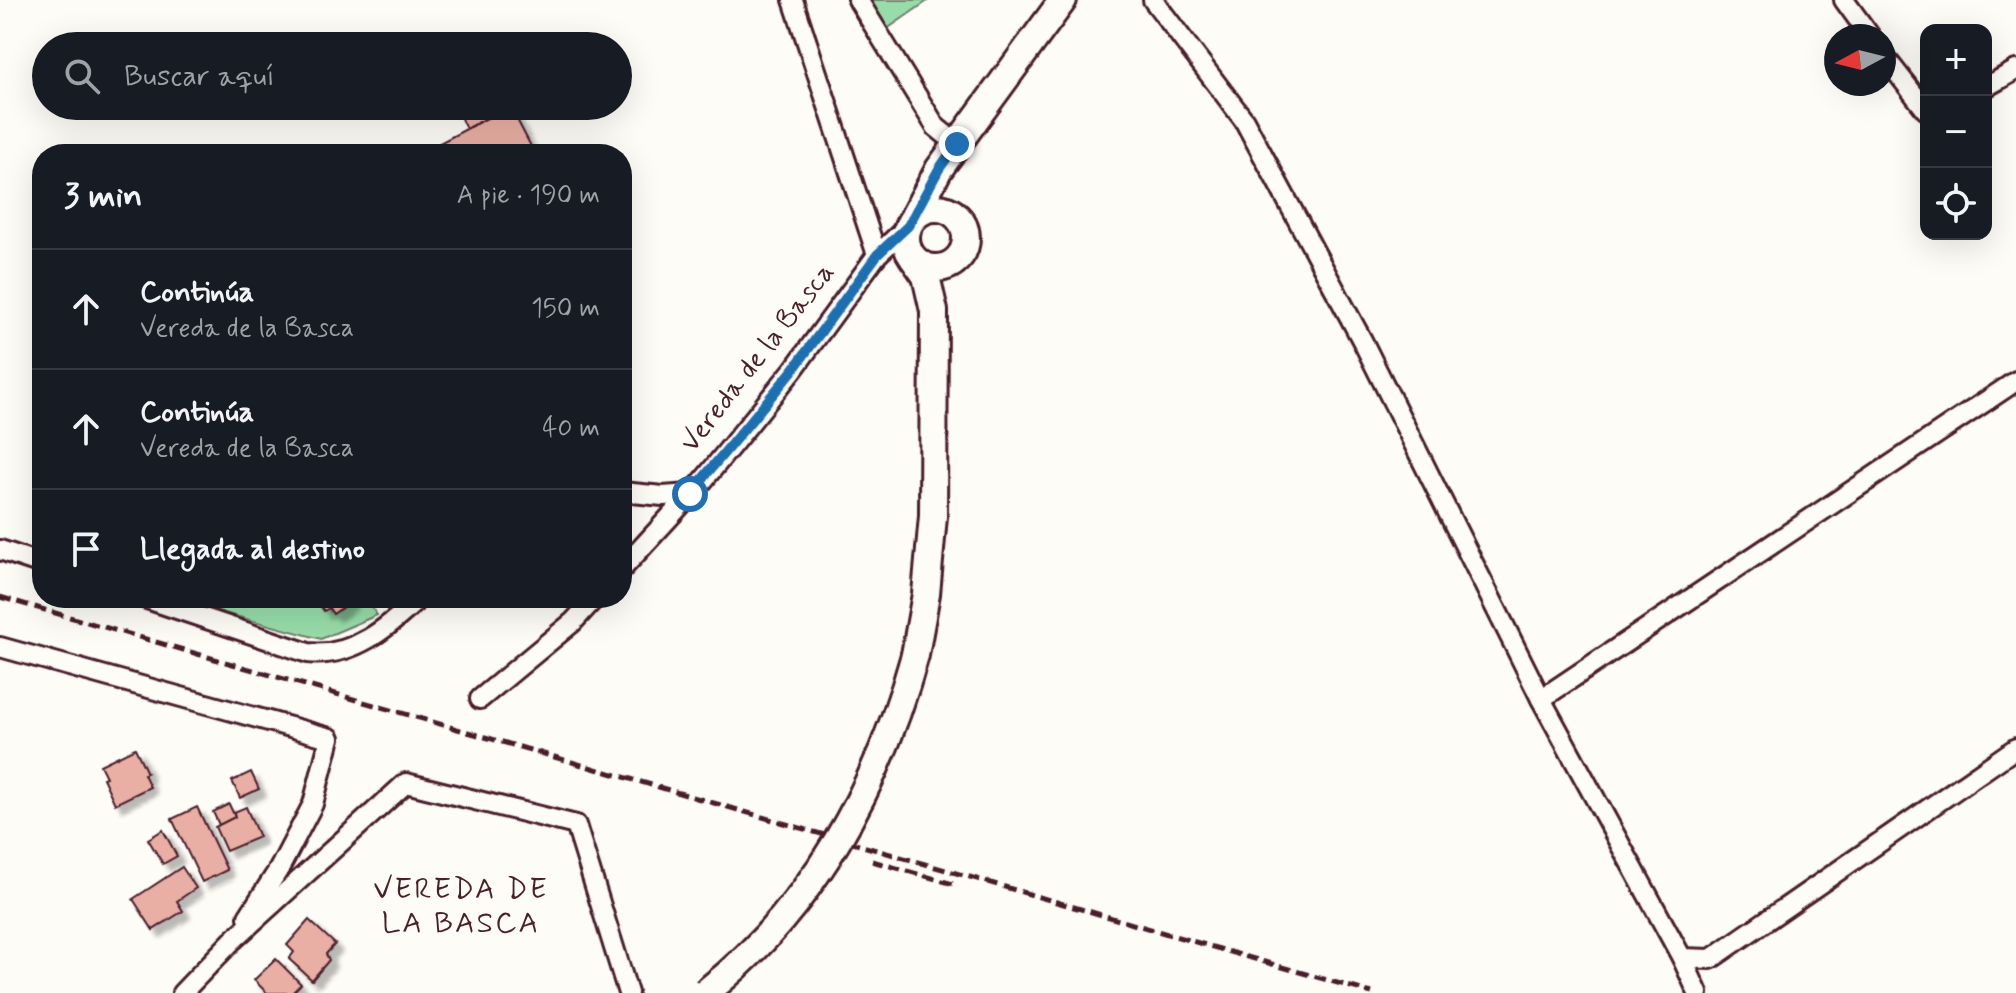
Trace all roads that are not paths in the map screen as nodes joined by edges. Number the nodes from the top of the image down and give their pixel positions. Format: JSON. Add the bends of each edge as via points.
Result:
{"nodes":[{"id":1,"x":793,"y":0,"type":"edge"},
{"id":2,"x":858,"y":0,"type":"edge"},
{"id":3,"x":1063,"y":0,"type":"edge"},
{"id":4,"x":1153,"y":0,"type":"edge"},
{"id":5,"x":1844,"y":0,"type":"edge"},
{"id":6,"x":1861,"y":24,"type":"edge"},
{"id":7,"x":2016,"y":70,"type":"edge"},
{"id":8,"x":1896,"y":71,"type":"edge"},
{"id":9,"x":1992,"y":84,"type":"edge"},
{"id":10,"x":1920,"y":102,"type":"edge"},
{"id":11,"x":957,"y":144,"type":"junction"},
{"id":12,"x":939,"y":169,"type":"junction"},
{"id":13,"x":951,"y":211,"type":"junction"},
{"id":14,"x":911,"y":238,"type":"junction"},
{"id":15,"x":877,"y":255,"type":"junction"},
{"id":16,"x":952,"y":263,"type":"junction"},
{"id":17,"x":934,"y":311,"type":"junction"},
{"id":18,"x":2016,"y":381,"type":"edge"},
{"id":19,"x":632,"y":493,"type":"edge"},
{"id":20,"x":690,"y":494,"type":"junction"},
{"id":21,"x":0,"y":550,"type":"edge"},
{"id":22,"x":632,"y":558,"type":"edge"},
{"id":23,"x":32,"y":561,"type":"edge"},
{"id":24,"x":174,"y":608,"type":"edge"},
{"id":25,"x":408,"y":608,"type":"edge"},
{"id":26,"x":586,"y":608,"type":"edge"},
{"id":27,"x":0,"y":647,"type":"edge"},
{"id":28,"x":480,"y":699,"type":"dead end"},
{"id":29,"x":1541,"y":699,"type":"junction"},
{"id":30,"x":2016,"y":748,"type":"edge"},
{"id":31,"x":233,"y":940,"type":"junction"},
{"id":32,"x":1682,"y":958,"type":"junction"},
{"id":33,"x":182,"y":993,"type":"edge"},
{"id":34,"x":628,"y":993,"type":"edge"},
{"id":35,"x":705,"y":993,"type":"edge"},
{"id":36,"x":1698,"y":993,"type":"edge"}],
"edges":[{"from":1,"to":15,"type":"street"},
{"from":2,"to":11,"type":"street","via":[[936,127]]},
{"from":3,"to":11,"type":"street","name":"Vereda de la Basca"},
{"from":4,"to":29,"type":"street","via":[[1244,120],[1363,342]]},
{"from":5,"to":6,"type":"street"},
{"from":7,"to":9,"type":"street"},
{"from":8,"to":10,"type":"street"},
{"from":11,"to":12,"type":"street","name":"Vereda de la Basca"},
{"from":12,"to":13,"type":"street","via":[[939,191]]},
{"from":12,"to":14,"type":"street","name":"Vereda de la Basca"},
{"from":13,"to":14,"type":"street","via":[[932,207]]},
{"from":13,"to":16,"type":"street","via":[[966,238]]},
{"from":14,"to":15,"type":"street","name":"Vereda de la Basca"},
{"from":14,"to":16,"type":"street","via":[[920,264],[936,269]]},
{"from":14,"to":17,"type":"street"},
{"from":15,"to":20,"type":"street","name":"Vereda de la Basca","via":[[793,370]]},
{"from":16,"to":17,"type":"street"},
{"from":17,"to":35,"type":"street","bridge":true,"via":[[933,516],[926,594],[915,655],[889,737],[838,843],[773,926]]},
{"from":18,"to":29,"type":"street"},
{"from":19,"to":20,"type":"street"},
{"from":20,"to":22,"type":"street","name":"Vereda de la Basca"},
{"from":21,"to":23,"type":"street"},
{"from":24,"to":25,"type":"street","via":[[320,655],[362,644]]},
{"from":26,"to":28,"type":"street"},
{"from":27,"to":31,"type":"street","via":[[330,738],[313,804]]},
{"from":29,"to":32,"type":"street"},
{"from":30,"to":32,"type":"street","via":[[1711,959]]},
{"from":31,"to":33,"type":"street"},
{"from":31,"to":34,"type":"street","via":[[406,783],[576,825]]},
{"from":32,"to":36,"type":"street"}]}
